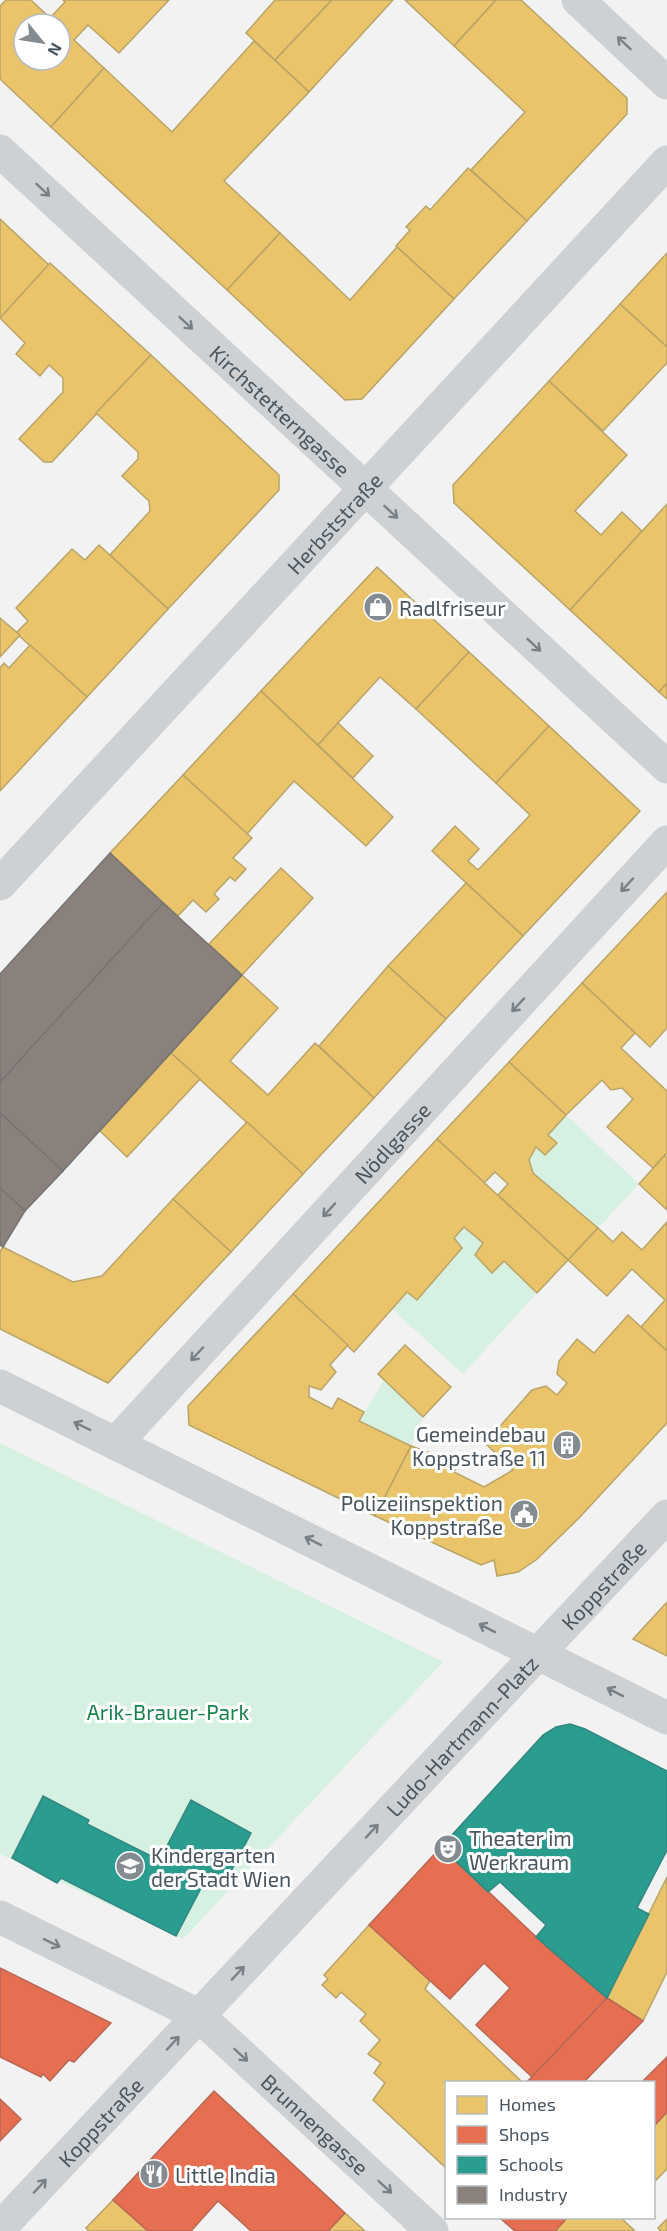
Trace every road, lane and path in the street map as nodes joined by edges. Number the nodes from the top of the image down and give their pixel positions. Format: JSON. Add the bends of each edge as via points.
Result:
{"nodes":[{"id":1,"x":578,"y":0,"type":"edge"},
{"id":2,"x":667,"y":83,"type":"edge"},
{"id":3,"x":0,"y":151,"type":"edge"},
{"id":4,"x":667,"y":162,"type":"edge"},
{"id":5,"x":366,"y":489,"type":"junction"},
{"id":6,"x":667,"y":767,"type":"edge"},
{"id":7,"x":667,"y":842,"type":"edge"},
{"id":8,"x":0,"y":884,"type":"edge"},
{"id":9,"x":0,"y":1386,"type":"edge"},
{"id":10,"x":116,"y":1443,"type":"junction"},
{"id":11,"x":667,"y":1516,"type":"edge"},
{"id":12,"x":540,"y":1654,"type":"junction"},
{"id":13,"x":667,"y":1718,"type":"edge"},
{"id":14,"x":0,"y":1917,"type":"edge"},
{"id":15,"x":198,"y":2016,"type":"junction"},
{"id":16,"x":0,"y":2229,"type":"edge"},
{"id":17,"x":432,"y":2231,"type":"edge"}],
"edges":[{"from":2,"to":1,"type":"street","one_way":true},
{"from":3,"to":5,"type":"street","name":"Kirchstetterngasse","one_way":true},
{"from":4,"to":5,"type":"street","name":"Herbststraße"},
{"from":5,"to":6,"type":"street","name":"Kirchstetterngasse","one_way":true},
{"from":5,"to":8,"type":"street","name":"Herbststraße"},
{"from":7,"to":10,"type":"street","name":"Nödlgasse","one_way":true},
{"from":10,"to":9,"type":"street","name":"Ludo-Hartmann-Platz","one_way":true},
{"from":12,"to":10,"type":"street","name":"Ludo-Hartmann-Platz","one_way":true},
{"from":11,"to":12,"type":"main road","name":"Koppstraße"},
{"from":13,"to":12,"type":"street","one_way":true},
{"from":15,"to":12,"type":"main road","name":"Ludo-Hartmann-Platz","one_way":true},
{"from":14,"to":15,"type":"street","one_way":true},
{"from":16,"to":15,"type":"main road","name":"Koppstraße","one_way":true},
{"from":15,"to":17,"type":"street","name":"Brunnengasse","one_way":true}]}
